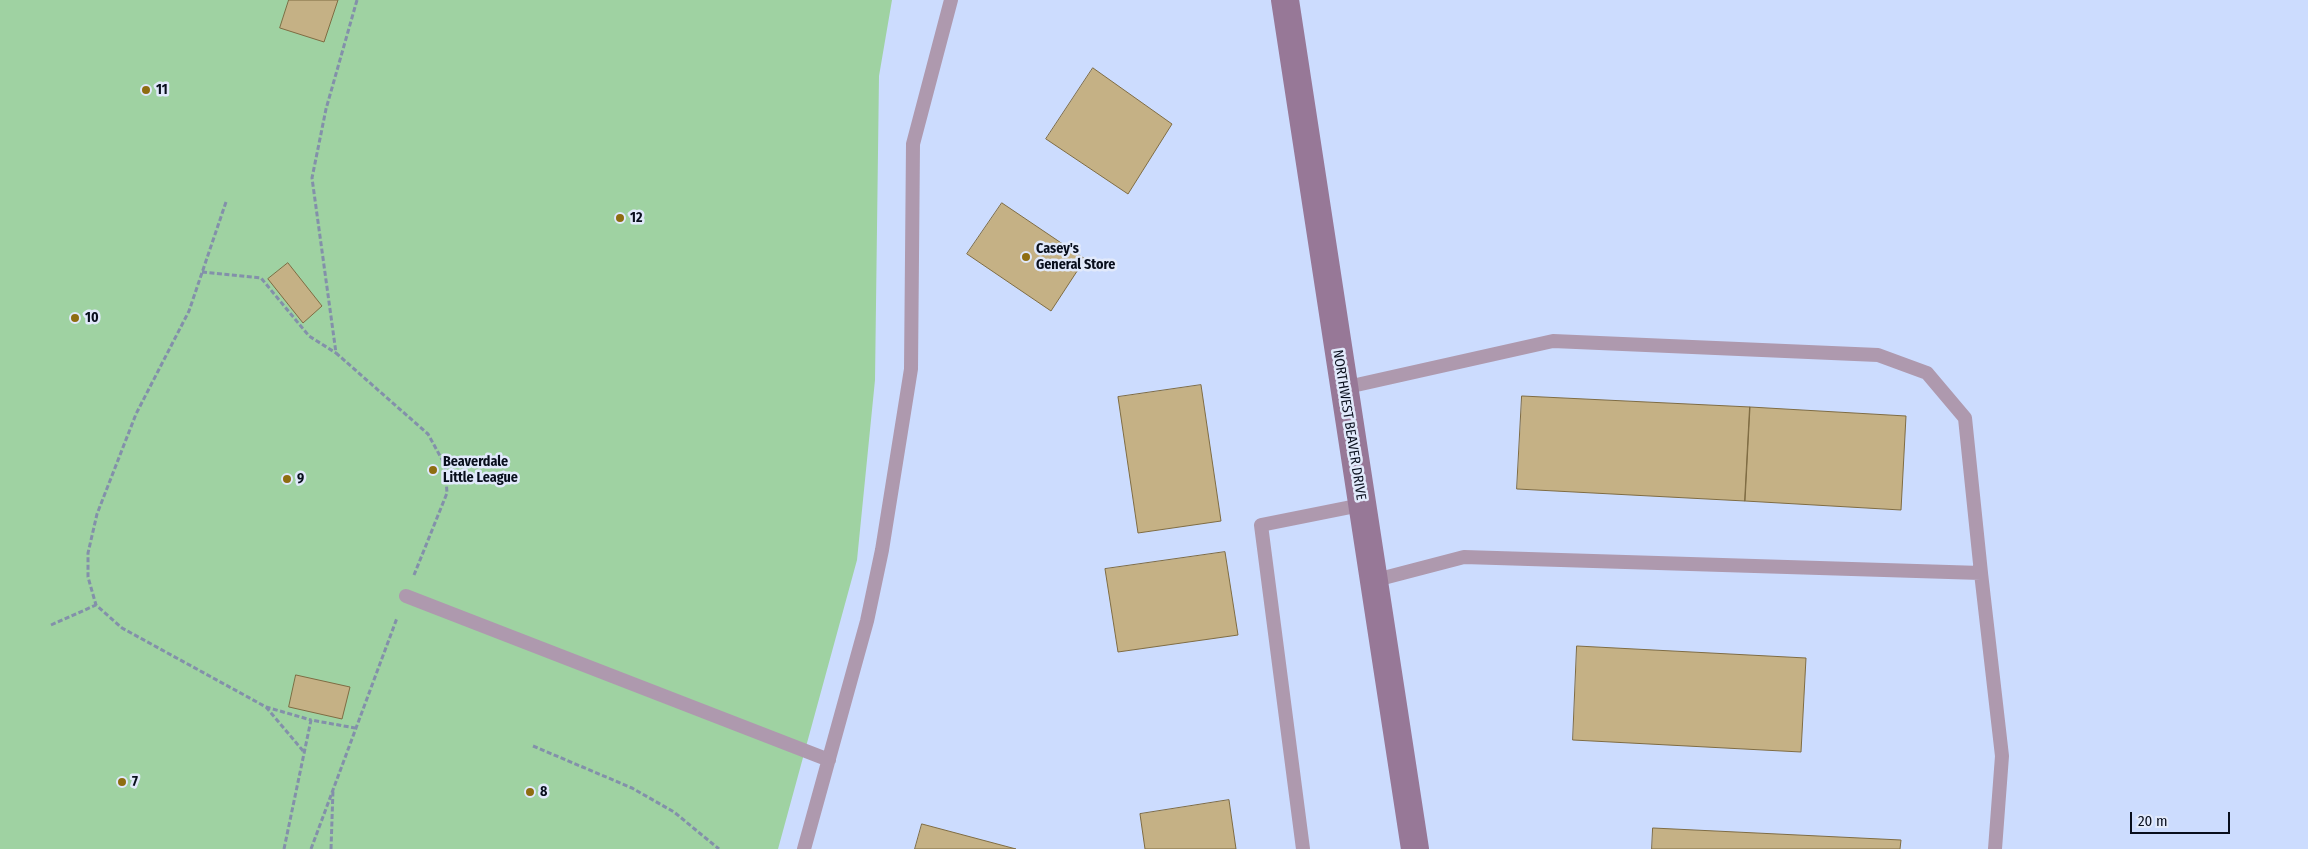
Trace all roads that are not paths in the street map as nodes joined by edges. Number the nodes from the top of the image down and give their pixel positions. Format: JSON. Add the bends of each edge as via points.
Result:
{"nodes":[{"id":1,"x":951,"y":0,"type":"edge"},
{"id":2,"x":1285,"y":0,"type":"edge"},
{"id":3,"x":1344,"y":388,"type":"junction"},
{"id":4,"x":1361,"y":505,"type":"junction"},
{"id":5,"x":1981,"y":573,"type":"junction"},
{"id":6,"x":1372,"y":581,"type":"junction"},
{"id":7,"x":406,"y":596,"type":"road end"},
{"id":8,"x":829,"y":760,"type":"junction"},
{"id":9,"x":804,"y":849,"type":"edge"},
{"id":10,"x":1303,"y":849,"type":"edge"},
{"id":11,"x":1415,"y":849,"type":"edge"},
{"id":12,"x":1995,"y":849,"type":"edge"}],
"edges":[{"from":1,"to":8,"type":"lane","via":[[913,144],[911,369],[882,550],[868,621]]},
{"from":2,"to":3,"type":"main road","name":"NORTHWEST BEAVER DRIVE"},
{"from":3,"to":4,"type":"main road","name":"NORTHWEST BEAVER DRIVE"},
{"from":3,"to":5,"type":"lane","via":[[1553,341],[1878,355],[1927,373],[1964,418]]},
{"from":4,"to":6,"type":"main road","name":"NORTHWEST BEAVER DRIVE"},
{"from":4,"to":10,"type":"lane","via":[[1261,525]]},
{"from":5,"to":6,"type":"lane","via":[[1464,557]]},
{"from":5,"to":12,"type":"lane","via":[[2002,756]]},
{"from":6,"to":11,"type":"main road","name":"NORTHWEST BEAVER DRIVE"},
{"from":7,"to":8,"type":"lane"},
{"from":8,"to":9,"type":"lane"}]}
